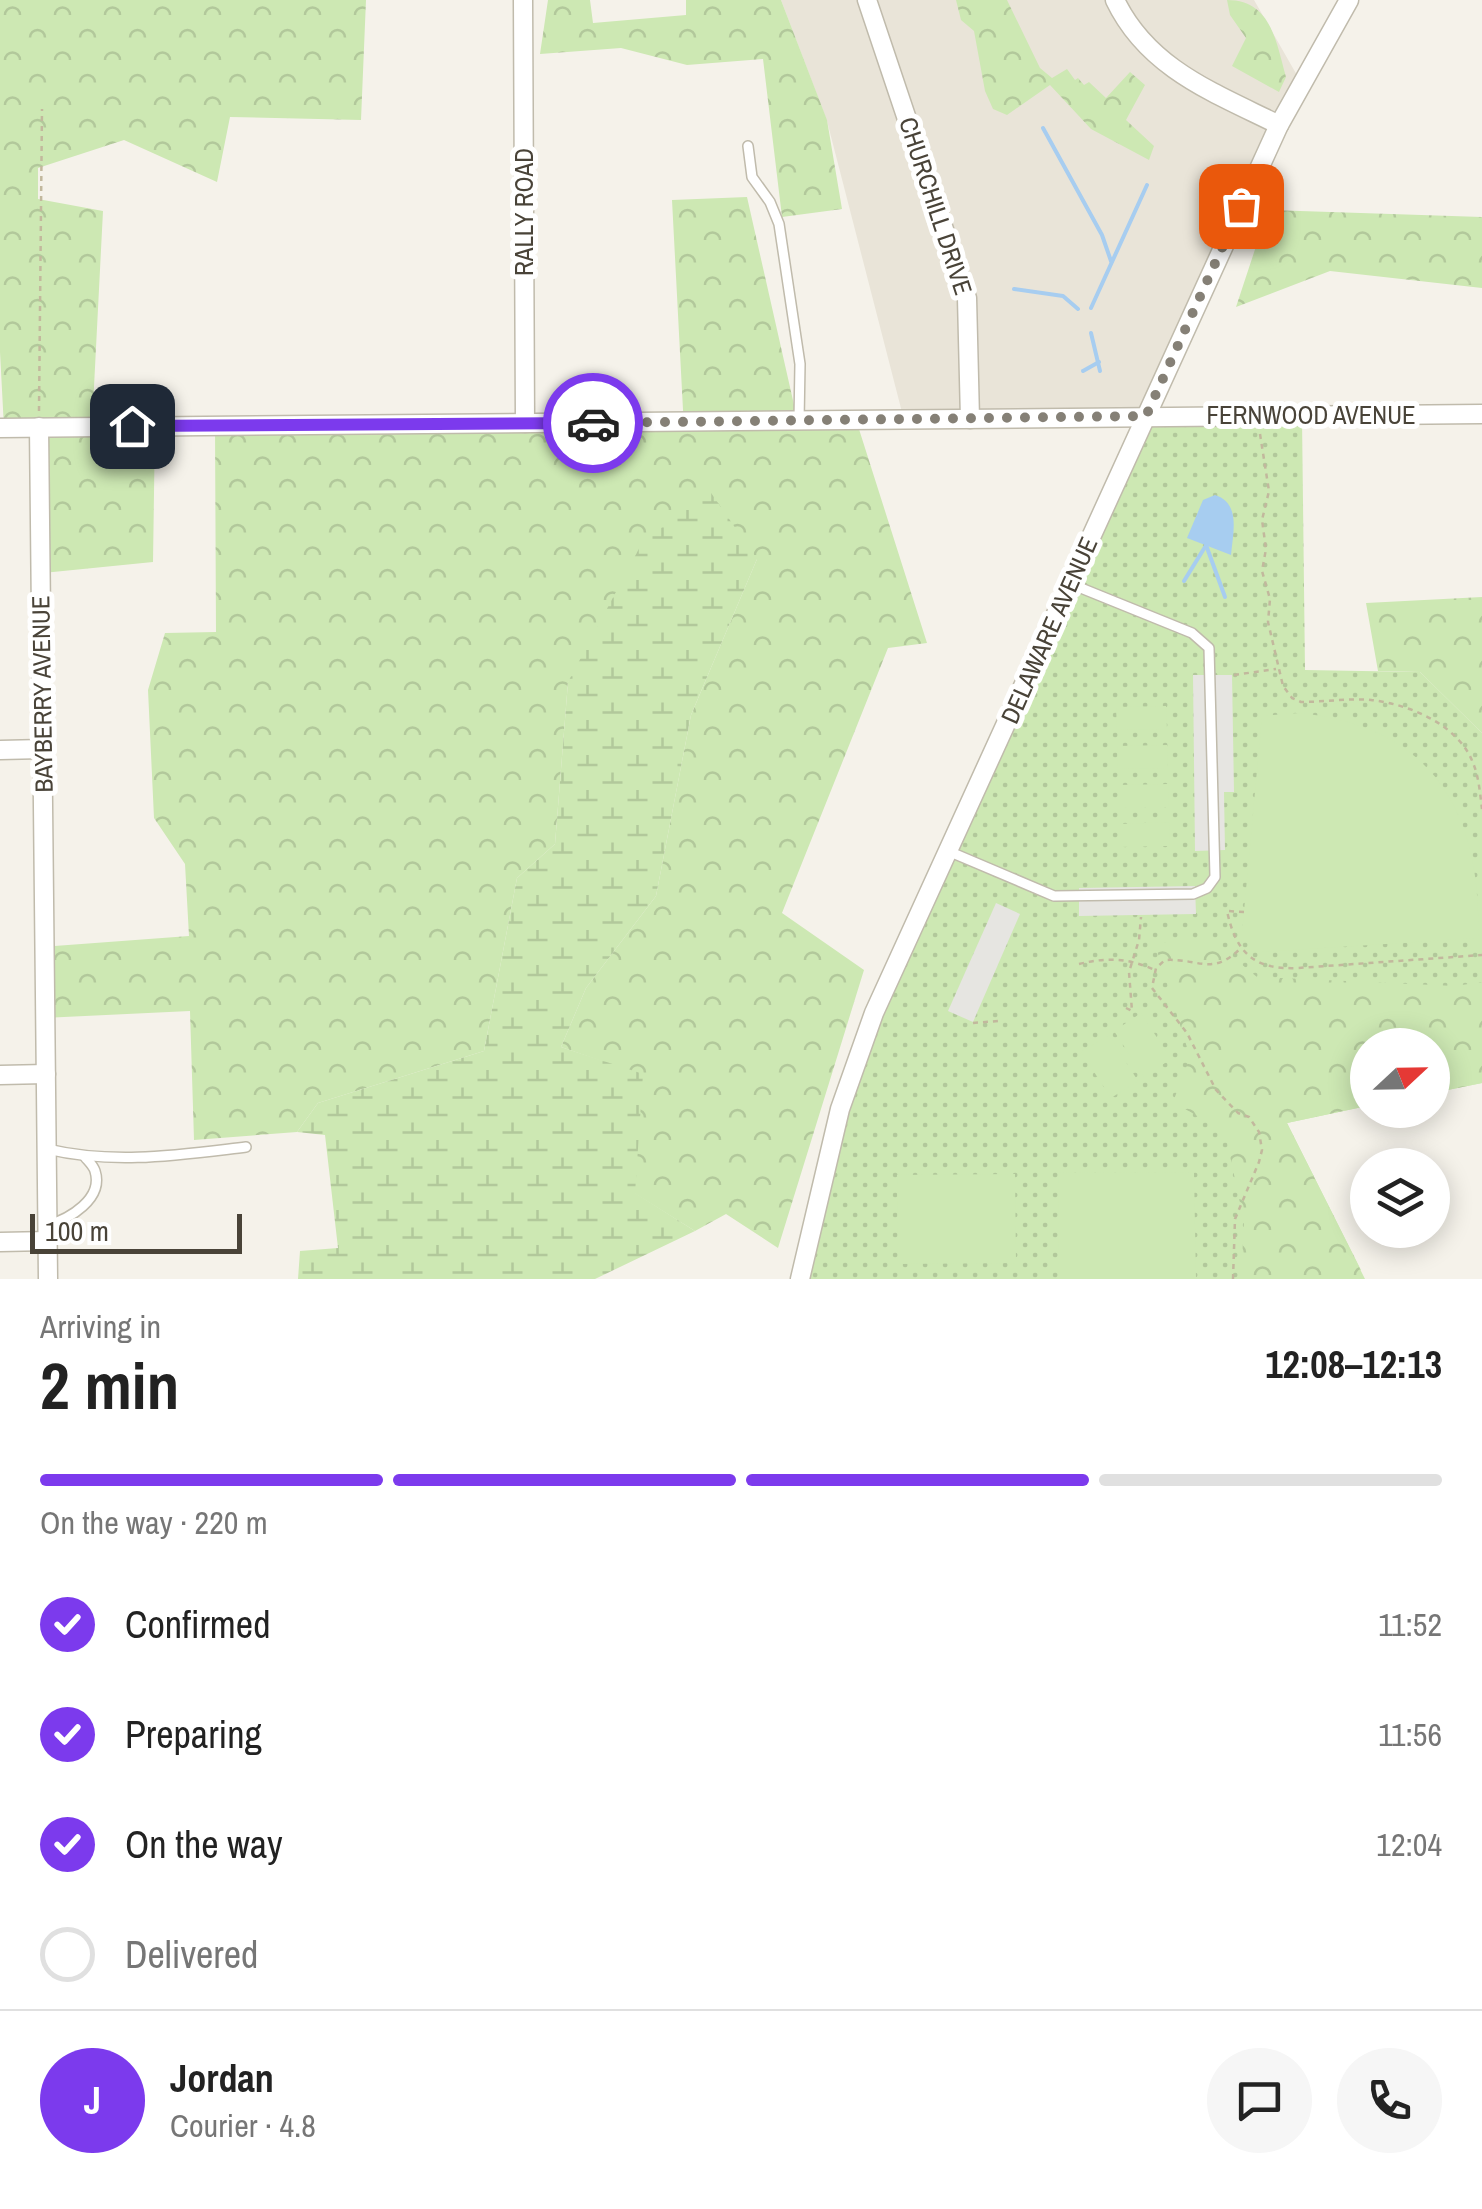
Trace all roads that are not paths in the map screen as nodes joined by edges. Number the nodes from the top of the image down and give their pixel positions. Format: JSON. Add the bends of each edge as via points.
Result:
{"nodes":[{"id":1,"x":523,"y":0,"type":"edge"},
{"id":2,"x":867,"y":0,"type":"edge"},
{"id":3,"x":1115,"y":0,"type":"edge"},
{"id":4,"x":1349,"y":0,"type":"edge"},
{"id":5,"x":1279,"y":125,"type":"junction"},
{"id":6,"x":748,"y":146,"type":"dead end"},
{"id":7,"x":1482,"y":414,"type":"edge"},
{"id":8,"x":1146,"y":416,"type":"junction"},
{"id":9,"x":970,"y":418,"type":"junction"},
{"id":10,"x":799,"y":420,"type":"junction"},
{"id":11,"x":525,"y":423,"type":"junction"},
{"id":12,"x":39,"y":427,"type":"junction"},
{"id":13,"x":0,"y":428,"type":"edge"},
{"id":14,"x":1071,"y":584,"type":"junction"},
{"id":15,"x":0,"y":750,"type":"edge"},
{"id":16,"x":43,"y":750,"type":"junction"},
{"id":17,"x":948,"y":851,"type":"junction"},
{"id":18,"x":46,"y":1074,"type":"junction"},
{"id":19,"x":0,"y":1075,"type":"edge"},
{"id":20,"x":246,"y":1146,"type":"dead end"},
{"id":21,"x":46,"y":1150,"type":"junction"},
{"id":22,"x":85,"y":1156,"type":"junction"},
{"id":23,"x":48,"y":1233,"type":"junction"},
{"id":24,"x":0,"y":1242,"type":"edge"},
{"id":25,"x":48,"y":1279,"type":"edge"},
{"id":26,"x":800,"y":1279,"type":"edge"}],
"edges":[{"from":1,"to":11,"type":"street","name":"RALLY ROAD"},
{"from":2,"to":9,"type":"street","name":"CHURCHILL DRIVE","via":[[967,298]]},
{"from":3,"to":5,"type":"street","via":[[1141,42],[1166,66]]},
{"from":4,"to":5,"type":"street","name":"DELAWARE AVENUE"},
{"from":5,"to":8,"type":"street","name":"DELAWARE AVENUE"},
{"from":6,"to":10,"type":"lane","via":[[752,177],[779,224],[800,364]]},
{"from":7,"to":8,"type":"street","name":"FERNWOOD AVENUE"},
{"from":8,"to":9,"type":"street","name":"FERNWOOD AVENUE"},
{"from":8,"to":14,"type":"street","name":"DELAWARE AVENUE"},
{"from":9,"to":10,"type":"street","name":"FERNWOOD AVENUE"},
{"from":10,"to":11,"type":"street","name":"FERNWOOD AVENUE"},
{"from":11,"to":12,"type":"street","name":"FERNWOOD AVENUE"},
{"from":12,"to":13,"type":"street","name":"FERNWOOD AVENUE"},
{"from":12,"to":16,"type":"street","name":"BAYBERRY AVENUE"},
{"from":14,"to":17,"type":"street","name":"DELAWARE AVENUE"},
{"from":14,"to":17,"type":"lane","via":[[1192,633],[1209,648],[1215,877],[1193,894],[1066,897],[1043,894]]},
{"from":15,"to":16,"type":"street"},
{"from":16,"to":18,"type":"street","name":"BAYBERRY AVENUE"},
{"from":17,"to":26,"type":"street","name":"DELAWARE AVENUE","via":[[847,1085]]},
{"from":18,"to":19,"type":"street"},
{"from":18,"to":21,"type":"street","name":"BAYBERRY AVENUE"},
{"from":20,"to":22,"type":"lane","via":[[162,1159]]},
{"from":21,"to":22,"type":"lane"},
{"from":21,"to":23,"type":"street","name":"BAYBERRY AVENUE"},
{"from":22,"to":23,"type":"lane","via":[[95,1185],[84,1206]]},
{"from":23,"to":24,"type":"street"},
{"from":23,"to":25,"type":"street","name":"BAYBERRY AVENUE"}]}
